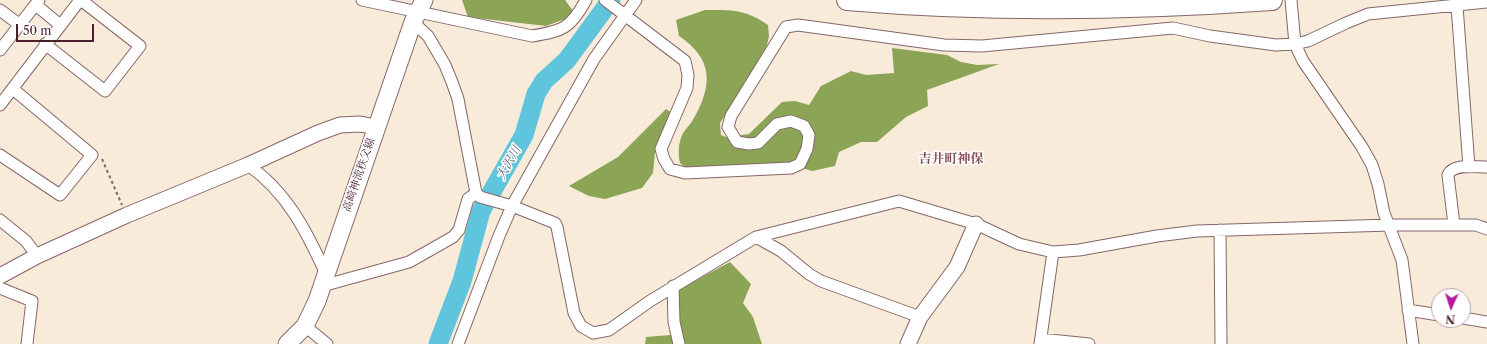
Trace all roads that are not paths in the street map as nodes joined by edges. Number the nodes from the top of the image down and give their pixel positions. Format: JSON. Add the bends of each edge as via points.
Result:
{"nodes":[{"id":1,"x":80,"y":0,"type":"edge"},
{"id":2,"x":362,"y":0,"type":"edge"},
{"id":3,"x":586,"y":0,"type":"edge"},
{"id":4,"x":605,"y":0,"type":"edge"},
{"id":5,"x":636,"y":0,"type":"edge"},
{"id":6,"x":847,"y":0,"type":"edge"},
{"id":7,"x":1272,"y":0,"type":"edge"},
{"id":8,"x":1291,"y":0,"type":"edge"},
{"id":9,"x":37,"y":2,"type":"edge"},
{"id":10,"x":1487,"y":2,"type":"edge"},
{"id":11,"x":1456,"y":6,"type":"junction"},
{"id":12,"x":0,"y":10,"type":"edge"},
{"id":13,"x":418,"y":11,"type":"edge"},
{"id":14,"x":624,"y":15,"type":"junction"},
{"id":15,"x":20,"y":25,"type":"junction"},
{"id":16,"x":60,"y":25,"type":"junction"},
{"id":17,"x":1295,"y":39,"type":"junction"},
{"id":18,"x":45,"y":44,"type":"junction"},
{"id":19,"x":0,"y":50,"type":"edge"},
{"id":20,"x":13,"y":89,"type":"junction"},
{"id":21,"x":0,"y":105,"type":"edge"},
{"id":22,"x":376,"y":127,"type":"junction"},
{"id":23,"x":0,"y":155,"type":"edge"},
{"id":24,"x":248,"y":165,"type":"junction"},
{"id":25,"x":1469,"y":167,"type":"junction"},
{"id":26,"x":1487,"y":167,"type":"edge"},
{"id":27,"x":476,"y":193,"type":"junction"},
{"id":28,"x":512,"y":206,"type":"junction"},
{"id":29,"x":0,"y":220,"type":"edge"},
{"id":30,"x":976,"y":224,"type":"junction"},
{"id":31,"x":1390,"y":225,"type":"junction"},
{"id":32,"x":1454,"y":226,"type":"junction"},
{"id":33,"x":1487,"y":229,"type":"edge"},
{"id":34,"x":1220,"y":230,"type":"junction"},
{"id":35,"x":756,"y":237,"type":"junction"},
{"id":36,"x":1053,"y":252,"type":"junction"},
{"id":37,"x":37,"y":256,"type":"junction"},
{"id":38,"x":0,"y":276,"type":"edge"},
{"id":39,"x":324,"y":280,"type":"junction"},
{"id":40,"x":673,"y":286,"type":"junction"},
{"id":41,"x":0,"y":288,"type":"edge"},
{"id":42,"x":1408,"y":310,"type":"junction"},
{"id":43,"x":1431,"y":314,"type":"edge"},
{"id":44,"x":920,"y":317,"type":"junction"},
{"id":45,"x":1471,"y":319,"type":"edge"},
{"id":46,"x":1487,"y":322,"type":"edge"},
{"id":47,"x":305,"y":326,"type":"junction"},
{"id":48,"x":1041,"y":342,"type":"edge"},
{"id":49,"x":27,"y":344,"type":"edge"},
{"id":50,"x":287,"y":344,"type":"edge"},
{"id":51,"x":327,"y":344,"type":"edge"},
{"id":52,"x":458,"y":344,"type":"edge"},
{"id":53,"x":678,"y":344,"type":"edge"},
{"id":54,"x":908,"y":344,"type":"edge"},
{"id":55,"x":1088,"y":344,"type":"edge"},
{"id":56,"x":1221,"y":344,"type":"edge"},
{"id":57,"x":1413,"y":344,"type":"edge"}],
"edges":[{"from":1,"to":16,"type":"street"},
{"from":1,"to":18,"type":"street","via":[[140,46],[105,91]]},
{"from":2,"to":13,"type":"street"},
{"from":3,"to":13,"type":"street","via":[[572,23],[553,33],[532,36]]},
{"from":4,"to":14,"type":"street"},
{"from":5,"to":14,"type":"street"},
{"from":6,"to":7,"type":"highway","via":[[985,7],[1111,7]]},
{"from":8,"to":17,"type":"street"},
{"from":9,"to":15,"type":"street"},
{"from":9,"to":16,"type":"street"},
{"from":10,"to":11,"type":"street"},
{"from":11,"to":17,"type":"street","via":[[1368,14],[1308,41]]},
{"from":11,"to":25,"type":"street"},
{"from":12,"to":15,"type":"street"},
{"from":13,"to":22,"type":"main road","name":"高崎神流秩父線"},
{"from":13,"to":27,"type":"street","via":[[428,36],[445,65],[458,99]]},
{"from":14,"to":17,"type":"street","via":[[685,61],[687,88],[661,149],[670,169],[685,173],[791,168],[800,164],[807,149],[809,135],[804,126],[791,121],[777,124],[758,143],[749,144],[737,142],[728,127],[731,116],[786,27],[798,25],[944,44],[982,46],[1173,28],[1276,45]]},
{"from":14,"to":28,"type":"street","via":[[594,59]]},
{"from":15,"to":19,"type":"street"},
{"from":16,"to":18,"type":"street"},
{"from":17,"to":31,"type":"street","via":[[1303,61],[1362,146],[1372,165],[1384,213]]},
{"from":18,"to":20,"type":"street"},
{"from":20,"to":21,"type":"street"},
{"from":20,"to":23,"type":"street","via":[[92,155],[60,196]]},
{"from":22,"to":24,"type":"street","via":[[360,124],[340,125]]},
{"from":22,"to":39,"type":"main road","name":"高崎神流秩父線"},
{"from":24,"to":37,"type":"street","via":[[127,215]]},
{"from":24,"to":39,"type":"street","via":[[265,177],[288,203],[303,227]]},
{"from":25,"to":26,"type":"street"},
{"from":25,"to":32,"type":"street","via":[[1454,168],[1448,175]]},
{"from":27,"to":28,"type":"street"},
{"from":27,"to":39,"type":"street","via":[[468,199],[459,230],[452,237],[409,262]]},
{"from":28,"to":40,"type":"street","via":[[550,220],[557,227],[574,313],[581,326],[588,331],[601,333],[609,330]]},
{"from":28,"to":52,"type":"street"},
{"from":29,"to":37,"type":"street","via":[[26,241]]},
{"from":30,"to":35,"type":"street","via":[[899,201]]},
{"from":30,"to":36,"type":"street","via":[[1019,244]]},
{"from":30,"to":44,"type":"street","via":[[957,267]]},
{"from":31,"to":32,"type":"street"},
{"from":31,"to":34,"type":"street"},
{"from":31,"to":42,"type":"street","via":[[1402,260]]},
{"from":32,"to":33,"type":"street","via":[[1476,225]]},
{"from":34,"to":36,"type":"street","via":[[1164,235]]},
{"from":34,"to":56,"type":"street"},
{"from":35,"to":40,"type":"street"},
{"from":35,"to":44,"type":"street","via":[[781,251],[821,281]]},
{"from":36,"to":48,"type":"street"},
{"from":37,"to":38,"type":"street"},
{"from":39,"to":47,"type":"main road","name":"高崎神流秩父線"},
{"from":40,"to":53,"type":"street","via":[[674,322]]},
{"from":41,"to":49,"type":"street","via":[[32,302]]},
{"from":42,"to":43,"type":"street"},
{"from":42,"to":57,"type":"street"},
{"from":44,"to":54,"type":"street"},
{"from":45,"to":46,"type":"street"},
{"from":47,"to":50,"type":"main road","name":"高崎神流秩父線"},
{"from":47,"to":51,"type":"street"},
{"from":48,"to":55,"type":"street"}]}
